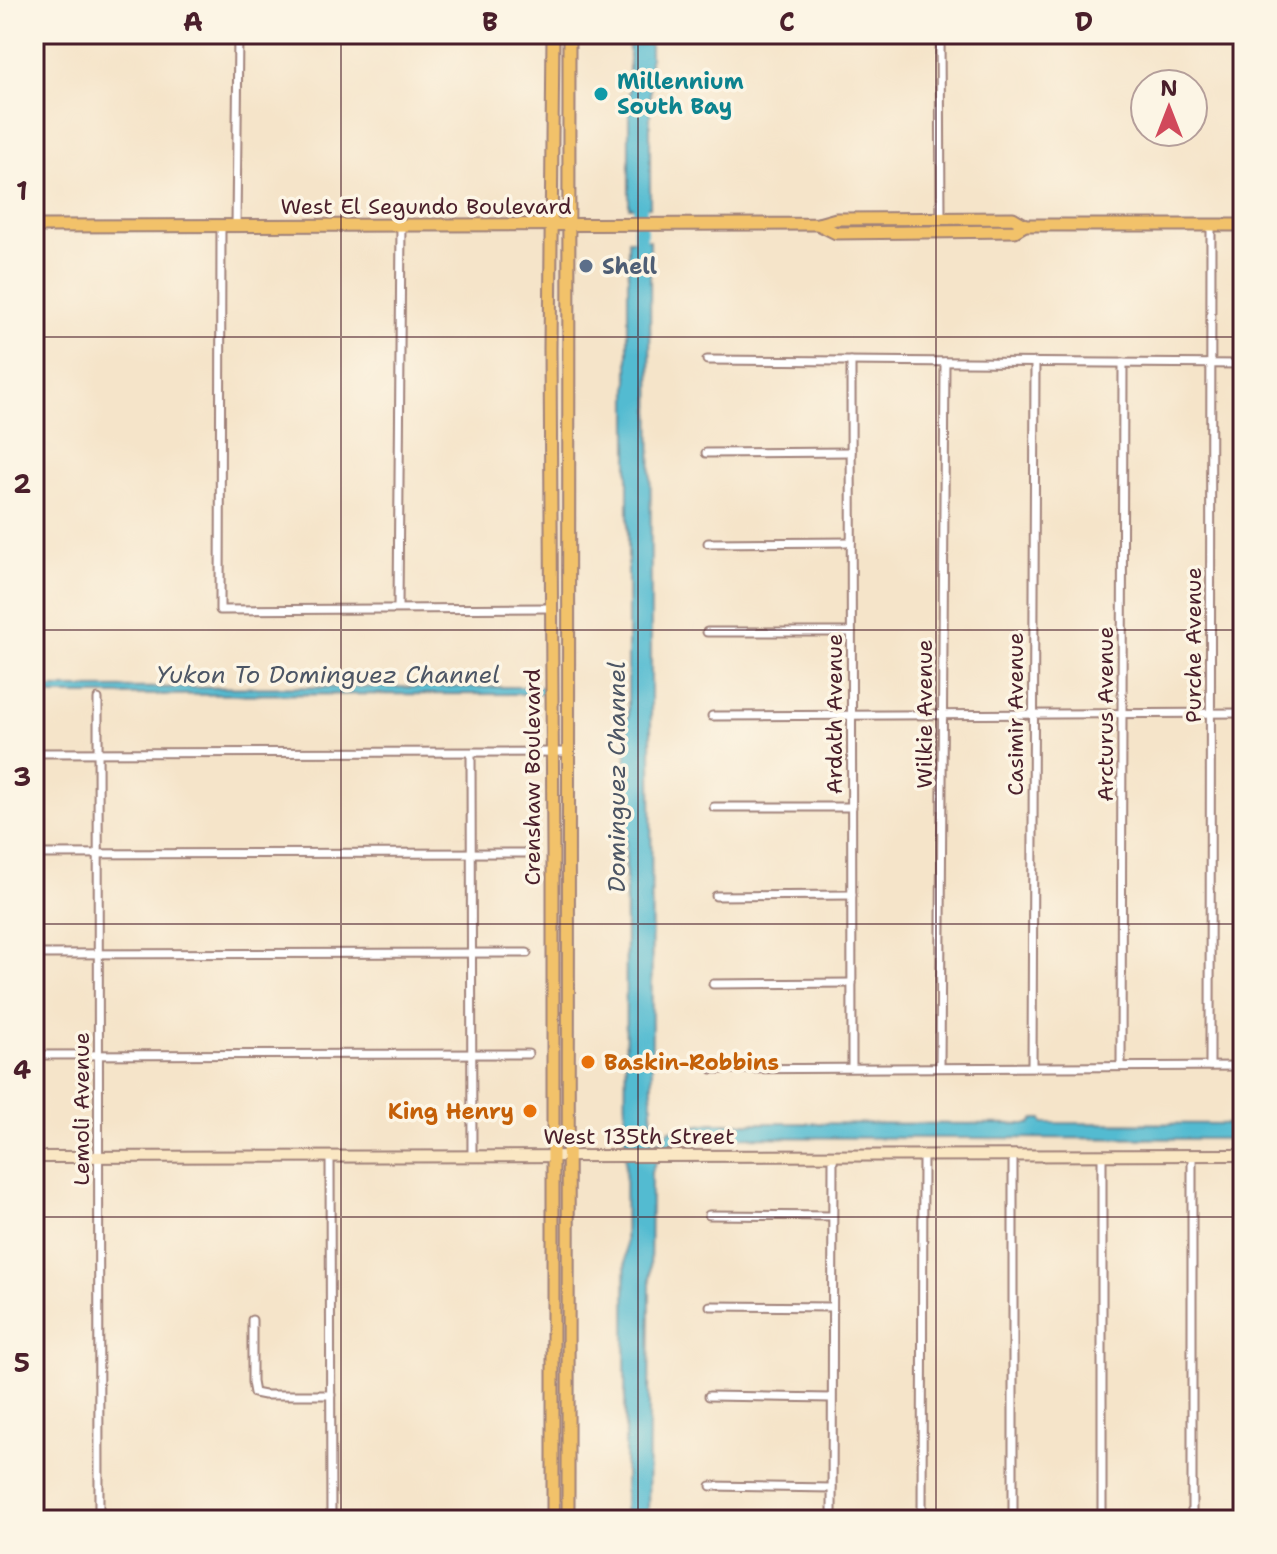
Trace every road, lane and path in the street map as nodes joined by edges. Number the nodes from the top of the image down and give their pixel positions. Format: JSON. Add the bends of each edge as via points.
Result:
{"nodes":[{"id":1,"x":238,"y":34,"type":"edge"},
{"id":2,"x":553,"y":34,"type":"edge"},
{"id":3,"x":569,"y":34,"type":"edge"},
{"id":4,"x":940,"y":34,"type":"edge"},
{"id":5,"x":941,"y":218,"type":"junction"},
{"id":6,"x":818,"y":224,"type":"junction"},
{"id":7,"x":1025,"y":225,"type":"junction"},
{"id":8,"x":1211,"y":225,"type":"junction"},
{"id":9,"x":1243,"y":225,"type":"edge"},
{"id":10,"x":34,"y":226,"type":"edge"},
{"id":11,"x":221,"y":226,"type":"junction"},
{"id":12,"x":236,"y":226,"type":"junction"},
{"id":13,"x":401,"y":226,"type":"junction"},
{"id":14,"x":552,"y":226,"type":"junction"},
{"id":15,"x":568,"y":226,"type":"junction"},
{"id":16,"x":707,"y":360,"type":"dead end"},
{"id":17,"x":851,"y":361,"type":"junction"},
{"id":18,"x":945,"y":362,"type":"junction"},
{"id":19,"x":1035,"y":362,"type":"junction"},
{"id":20,"x":1123,"y":363,"type":"junction"},
{"id":21,"x":1211,"y":364,"type":"junction"},
{"id":22,"x":1243,"y":364,"type":"edge"},
{"id":23,"x":851,"y":452,"type":"junction"},
{"id":24,"x":706,"y":453,"type":"dead end"},
{"id":25,"x":851,"y":542,"type":"junction"},
{"id":26,"x":708,"y":543,"type":"dead end"},
{"id":27,"x":398,"y":608,"type":"junction"},
{"id":28,"x":552,"y":608,"type":"junction"},
{"id":29,"x":567,"y":608,"type":"junction"},
{"id":30,"x":707,"y":632,"type":"dead end"},
{"id":31,"x":851,"y":632,"type":"junction"},
{"id":32,"x":98,"y":699,"type":"dead end"},
{"id":33,"x":1124,"y":713,"type":"junction"},
{"id":34,"x":1211,"y":713,"type":"junction"},
{"id":35,"x":1243,"y":713,"type":"edge"},
{"id":36,"x":1033,"y":714,"type":"junction"},
{"id":37,"x":852,"y":715,"type":"junction"},
{"id":38,"x":943,"y":715,"type":"junction"},
{"id":39,"x":712,"y":716,"type":"dead end"},
{"id":40,"x":553,"y":752,"type":"junction"},
{"id":41,"x":568,"y":752,"type":"junction"},
{"id":42,"x":34,"y":753,"type":"edge"},
{"id":43,"x":98,"y":753,"type":"junction"},
{"id":44,"x":471,"y":753,"type":"junction"},
{"id":45,"x":714,"y":807,"type":"dead end"},
{"id":46,"x":852,"y":807,"type":"junction"},
{"id":47,"x":525,"y":853,"type":"dead end"},
{"id":48,"x":34,"y":854,"type":"edge"},
{"id":49,"x":98,"y":854,"type":"junction"},
{"id":50,"x":472,"y":854,"type":"junction"},
{"id":51,"x":852,"y":895,"type":"junction"},
{"id":52,"x":716,"y":896,"type":"dead end"},
{"id":53,"x":471,"y":952,"type":"junction"},
{"id":54,"x":527,"y":953,"type":"dead end"},
{"id":55,"x":34,"y":954,"type":"edge"},
{"id":56,"x":98,"y":954,"type":"junction"},
{"id":57,"x":852,"y":983,"type":"junction"},
{"id":58,"x":713,"y":984,"type":"dead end"},
{"id":59,"x":471,"y":1054,"type":"junction"},
{"id":60,"x":528,"y":1054,"type":"dead end"},
{"id":61,"x":34,"y":1055,"type":"edge"},
{"id":62,"x":99,"y":1055,"type":"junction"},
{"id":63,"x":1121,"y":1065,"type":"junction"},
{"id":64,"x":1032,"y":1066,"type":"junction"},
{"id":65,"x":1210,"y":1066,"type":"junction"},
{"id":66,"x":1243,"y":1066,"type":"edge"},
{"id":67,"x":852,"y":1067,"type":"junction"},
{"id":68,"x":940,"y":1067,"type":"junction"},
{"id":69,"x":712,"y":1069,"type":"dead end"},
{"id":70,"x":923,"y":1155,"type":"junction"},
{"id":71,"x":1013,"y":1155,"type":"junction"},
{"id":72,"x":1102,"y":1155,"type":"junction"},
{"id":73,"x":1243,"y":1155,"type":"edge"},
{"id":74,"x":330,"y":1156,"type":"junction"},
{"id":75,"x":472,"y":1156,"type":"junction"},
{"id":76,"x":552,"y":1156,"type":"junction"},
{"id":77,"x":567,"y":1156,"type":"junction"},
{"id":78,"x":833,"y":1156,"type":"junction"},
{"id":79,"x":1192,"y":1156,"type":"junction"},
{"id":80,"x":34,"y":1157,"type":"edge"},
{"id":81,"x":98,"y":1157,"type":"junction"},
{"id":82,"x":709,"y":1215,"type":"dead end"},
{"id":83,"x":832,"y":1216,"type":"junction"},
{"id":84,"x":552,"y":1275,"type":"junction"},
{"id":85,"x":567,"y":1275,"type":"junction"},
{"id":86,"x":710,"y":1306,"type":"dead end"},
{"id":87,"x":832,"y":1307,"type":"junction"},
{"id":88,"x":252,"y":1320,"type":"dead end"},
{"id":89,"x":331,"y":1395,"type":"junction"},
{"id":90,"x":709,"y":1396,"type":"dead end"},
{"id":91,"x":831,"y":1398,"type":"junction"},
{"id":92,"x":553,"y":1450,"type":"junction"},
{"id":93,"x":568,"y":1451,"type":"junction"},
{"id":94,"x":711,"y":1486,"type":"dead end"},
{"id":95,"x":832,"y":1488,"type":"junction"},
{"id":96,"x":99,"y":1520,"type":"edge"},
{"id":97,"x":331,"y":1520,"type":"edge"},
{"id":98,"x":553,"y":1520,"type":"edge"},
{"id":99,"x":568,"y":1520,"type":"edge"},
{"id":100,"x":832,"y":1520,"type":"edge"},
{"id":101,"x":922,"y":1520,"type":"edge"},
{"id":102,"x":1013,"y":1520,"type":"edge"},
{"id":103,"x":1102,"y":1520,"type":"edge"},
{"id":104,"x":1192,"y":1520,"type":"edge"}],
"edges":[{"from":1,"to":12,"type":"street"},
{"from":2,"to":14,"type":"main road","name":"Crenshaw Boulevard"},
{"from":3,"to":15,"type":"main road","name":"Crenshaw Boulevard"},
{"from":4,"to":5,"type":"street"},
{"from":5,"to":6,"type":"main road","name":"West El Segundo Boulevard","via":[[933,224]]},
{"from":5,"to":7,"type":"main road","name":"West El Segundo Boulevard","via":[[1013,218]]},
{"from":6,"to":7,"type":"main road","name":"West El Segundo Boulevard","via":[[836,233],[1015,231]]},
{"from":6,"to":15,"type":"main road","name":"West El Segundo Boulevard"},
{"from":7,"to":8,"type":"main road","name":"West El Segundo Boulevard"},
{"from":8,"to":9,"type":"main road","name":"West El Segundo Boulevard"},
{"from":8,"to":21,"type":"street","name":"Purche Avenue"},
{"from":10,"to":11,"type":"main road","name":"West El Segundo Boulevard"},
{"from":11,"to":12,"type":"main road","name":"West El Segundo Boulevard"},
{"from":11,"to":27,"type":"street","via":[[220,610]]},
{"from":12,"to":13,"type":"main road","name":"West El Segundo Boulevard"},
{"from":13,"to":14,"type":"main road","name":"West El Segundo Boulevard"},
{"from":13,"to":27,"type":"street"},
{"from":14,"to":15,"type":"main road","name":"West El Segundo Boulevard"},
{"from":14,"to":28,"type":"main road","name":"Crenshaw Boulevard"},
{"from":15,"to":29,"type":"main road","name":"Crenshaw Boulevard"},
{"from":16,"to":17,"type":"street"},
{"from":17,"to":18,"type":"street"},
{"from":17,"to":23,"type":"street","name":"Ardath Avenue"},
{"from":18,"to":19,"type":"street"},
{"from":18,"to":38,"type":"street","name":"Wilkie Avenue"},
{"from":19,"to":20,"type":"street"},
{"from":19,"to":36,"type":"street","name":"Casimir Avenue"},
{"from":20,"to":21,"type":"street"},
{"from":20,"to":33,"type":"street","name":"Arcturus Avenue"},
{"from":21,"to":22,"type":"street"},
{"from":21,"to":34,"type":"street","name":"Purche Avenue"},
{"from":23,"to":24,"type":"street"},
{"from":23,"to":25,"type":"street","name":"Ardath Avenue"},
{"from":25,"to":26,"type":"street"},
{"from":25,"to":31,"type":"street","name":"Ardath Avenue"},
{"from":27,"to":28,"type":"street"},
{"from":28,"to":29,"type":"main road"},
{"from":28,"to":40,"type":"main road","name":"Crenshaw Boulevard"},
{"from":29,"to":41,"type":"main road","name":"Crenshaw Boulevard"},
{"from":30,"to":31,"type":"street"},
{"from":31,"to":37,"type":"street","name":"Ardath Avenue"},
{"from":32,"to":43,"type":"street","name":"Lemoli Avenue"},
{"from":33,"to":34,"type":"street"},
{"from":33,"to":36,"type":"street"},
{"from":33,"to":63,"type":"street","name":"Arcturus Avenue"},
{"from":34,"to":35,"type":"street"},
{"from":34,"to":65,"type":"street","name":"Purche Avenue"},
{"from":36,"to":38,"type":"street"},
{"from":36,"to":64,"type":"street","name":"Casimir Avenue"},
{"from":37,"to":38,"type":"street"},
{"from":37,"to":39,"type":"street"},
{"from":37,"to":46,"type":"street","name":"Ardath Avenue"},
{"from":38,"to":68,"type":"street","name":"Wilkie Avenue"},
{"from":40,"to":41,"type":"street"},
{"from":40,"to":44,"type":"street"},
{"from":40,"to":76,"type":"main road","name":"Crenshaw Boulevard"},
{"from":41,"to":77,"type":"main road","name":"Crenshaw Boulevard"},
{"from":42,"to":43,"type":"street"},
{"from":43,"to":44,"type":"street"},
{"from":43,"to":49,"type":"street","name":"Lemoli Avenue"},
{"from":44,"to":50,"type":"street"},
{"from":45,"to":46,"type":"street"},
{"from":46,"to":51,"type":"street","name":"Ardath Avenue"},
{"from":47,"to":50,"type":"street"},
{"from":48,"to":49,"type":"street"},
{"from":49,"to":50,"type":"street"},
{"from":49,"to":56,"type":"street","name":"Lemoli Avenue"},
{"from":50,"to":53,"type":"street"},
{"from":51,"to":52,"type":"street"},
{"from":51,"to":57,"type":"street","name":"Ardath Avenue"},
{"from":53,"to":54,"type":"street"},
{"from":53,"to":56,"type":"street"},
{"from":53,"to":59,"type":"street"},
{"from":55,"to":56,"type":"street"},
{"from":56,"to":62,"type":"street","name":"Lemoli Avenue"},
{"from":57,"to":58,"type":"street"},
{"from":57,"to":67,"type":"street","name":"Ardath Avenue"},
{"from":59,"to":60,"type":"street"},
{"from":59,"to":62,"type":"street"},
{"from":59,"to":75,"type":"street"},
{"from":61,"to":62,"type":"street"},
{"from":62,"to":81,"type":"street","name":"Lemoli Avenue"},
{"from":63,"to":64,"type":"street"},
{"from":63,"to":65,"type":"street"},
{"from":64,"to":68,"type":"street"},
{"from":65,"to":66,"type":"street"},
{"from":67,"to":68,"type":"street"},
{"from":67,"to":69,"type":"street"},
{"from":70,"to":71,"type":"street","name":"West 135th Street"},
{"from":70,"to":78,"type":"street","name":"West 135th Street"},
{"from":70,"to":101,"type":"street"},
{"from":71,"to":72,"type":"street","name":"West 135th Street"},
{"from":71,"to":102,"type":"street"},
{"from":72,"to":79,"type":"street","name":"West 135th Street"},
{"from":72,"to":103,"type":"street"},
{"from":73,"to":79,"type":"street","name":"West 135th Street"},
{"from":74,"to":75,"type":"street","name":"West 135th Street"},
{"from":74,"to":81,"type":"street","name":"West 135th Street"},
{"from":74,"to":89,"type":"street"},
{"from":75,"to":76,"type":"street","name":"West 135th Street"},
{"from":76,"to":77,"type":"street","name":"West 135th Street"},
{"from":76,"to":84,"type":"main road","name":"Crenshaw Boulevard"},
{"from":77,"to":78,"type":"street","name":"West 135th Street"},
{"from":77,"to":85,"type":"main road","name":"Crenshaw Boulevard"},
{"from":78,"to":83,"type":"street"},
{"from":79,"to":104,"type":"street"},
{"from":80,"to":81,"type":"street","name":"West 135th Street"},
{"from":81,"to":96,"type":"street","name":"Lemoli Avenue"},
{"from":82,"to":83,"type":"street"},
{"from":83,"to":87,"type":"street"},
{"from":84,"to":85,"type":"main road"},
{"from":84,"to":92,"type":"main road","name":"Crenshaw Boulevard"},
{"from":85,"to":93,"type":"main road","name":"Crenshaw Boulevard"},
{"from":86,"to":87,"type":"street"},
{"from":87,"to":91,"type":"street"},
{"from":88,"to":89,"type":"street","via":[[254,1393]]},
{"from":89,"to":97,"type":"street"},
{"from":90,"to":91,"type":"street"},
{"from":91,"to":95,"type":"street"},
{"from":92,"to":93,"type":"main road"},
{"from":92,"to":98,"type":"main road","name":"Crenshaw Boulevard"},
{"from":93,"to":99,"type":"main road","name":"Crenshaw Boulevard"},
{"from":94,"to":95,"type":"street"},
{"from":95,"to":100,"type":"street"}]}
